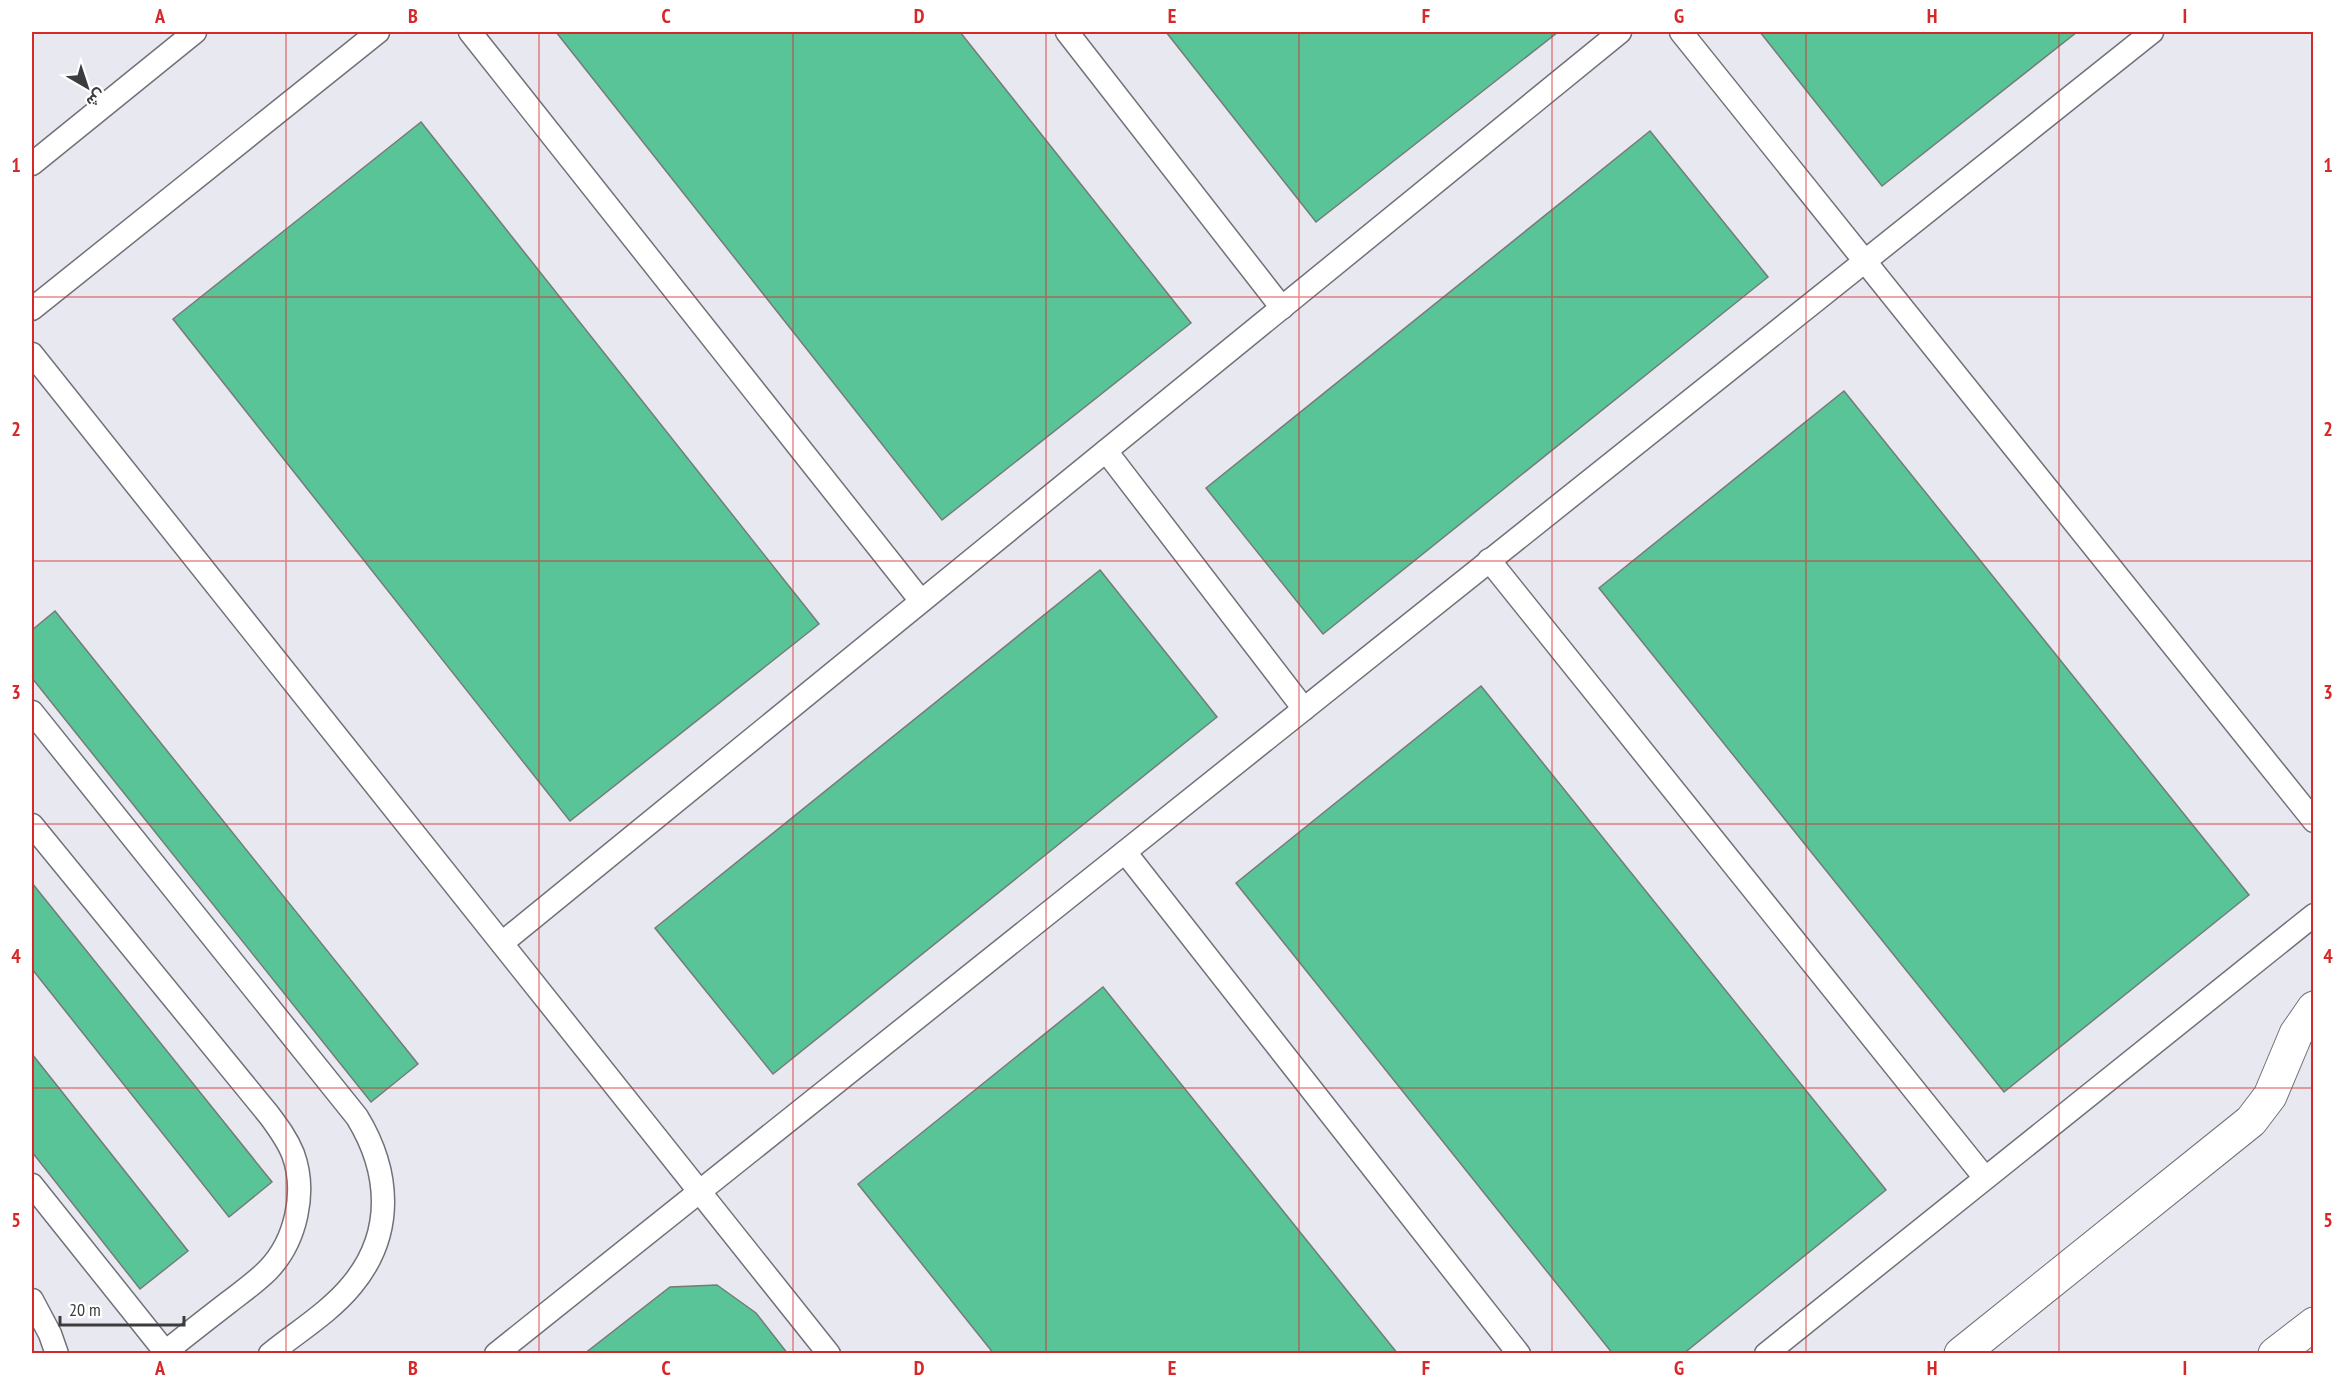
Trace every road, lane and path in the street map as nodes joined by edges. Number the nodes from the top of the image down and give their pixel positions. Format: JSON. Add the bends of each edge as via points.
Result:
{"nodes":[{"id":1,"x":195,"y":32,"type":"edge"},
{"id":2,"x":470,"y":32,"type":"edge"},
{"id":3,"x":1067,"y":32,"type":"edge"},
{"id":4,"x":1620,"y":32,"type":"edge"},
{"id":5,"x":1681,"y":32,"type":"edge"},
{"id":6,"x":2152,"y":32,"type":"edge"},
{"id":7,"x":374,"y":33,"type":"edge"},
{"id":8,"x":32,"y":164,"type":"edge"},
{"id":9,"x":1864,"y":261,"type":"junction"},
{"id":10,"x":1282,"y":308,"type":"junction"},
{"id":11,"x":32,"y":309,"type":"edge"},
{"id":12,"x":32,"y":354,"type":"edge"},
{"id":13,"x":1106,"y":451,"type":"junction"},
{"id":14,"x":1489,"y":560,"type":"junction"},
{"id":15,"x":921,"y":601,"type":"junction"},
{"id":16,"x":1304,"y":709,"type":"junction"},
{"id":17,"x":32,"y":712,"type":"edge"},
{"id":18,"x":2313,"y":821,"type":"edge"},
{"id":19,"x":32,"y":825,"type":"edge"},
{"id":20,"x":1125,"y":852,"type":"junction"},
{"id":21,"x":2313,"y":915,"type":"edge"},
{"id":22,"x":502,"y":943,"type":"junction"},
{"id":23,"x":2313,"y":1008,"type":"edge"},
{"id":24,"x":1985,"y":1178,"type":"junction"},
{"id":25,"x":32,"y":1185,"type":"edge"},
{"id":26,"x":700,"y":1191,"type":"junction"},
{"id":27,"x":32,"y":1300,"type":"edge"},
{"id":28,"x":2313,"y":1323,"type":"edge"},
{"id":29,"x":57,"y":1353,"type":"edge"},
{"id":30,"x":165,"y":1353,"type":"edge"},
{"id":31,"x":270,"y":1353,"type":"edge"},
{"id":32,"x":496,"y":1353,"type":"edge"},
{"id":33,"x":829,"y":1353,"type":"edge"},
{"id":34,"x":1520,"y":1353,"type":"edge"},
{"id":35,"x":1766,"y":1353,"type":"edge"},
{"id":36,"x":1961,"y":1353,"type":"edge"},
{"id":37,"x":2276,"y":1353,"type":"edge"}],
"edges":[{"from":1,"to":8,"type":"lane"},
{"from":2,"to":15,"type":"lane"},
{"from":3,"to":10,"type":"lane"},
{"from":4,"to":10,"type":"lane"},
{"from":5,"to":9,"type":"lane"},
{"from":6,"to":9,"type":"lane"},
{"from":7,"to":11,"type":"lane"},
{"from":9,"to":14,"type":"lane"},
{"from":9,"to":18,"type":"lane"},
{"from":10,"to":13,"type":"lane"},
{"from":12,"to":22,"type":"lane"},
{"from":13,"to":15,"type":"lane"},
{"from":13,"to":16,"type":"lane"},
{"from":14,"to":16,"type":"lane"},
{"from":14,"to":24,"type":"lane"},
{"from":15,"to":22,"type":"lane"},
{"from":16,"to":20,"type":"lane"},
{"from":17,"to":31,"type":"lane","via":[[357,1117],[379,1163],[382,1214],[366,1263],[352,1285],[333,1303]]},
{"from":19,"to":30,"type":"lane","via":[[269,1115],[293,1156],[299,1180],[298,1204],[294,1227],[283,1250],[260,1277]]},
{"from":20,"to":26,"type":"lane"},
{"from":20,"to":34,"type":"lane"},
{"from":21,"to":24,"type":"lane"},
{"from":22,"to":26,"type":"lane"},
{"from":23,"to":36,"type":"street","via":[[2296,1034],[2270,1096],[2250,1121]]},
{"from":24,"to":35,"type":"lane"},
{"from":25,"to":30,"type":"lane"},
{"from":26,"to":32,"type":"lane"},
{"from":26,"to":33,"type":"lane"},
{"from":27,"to":29,"type":"lane"},
{"from":28,"to":37,"type":"street"}]}
